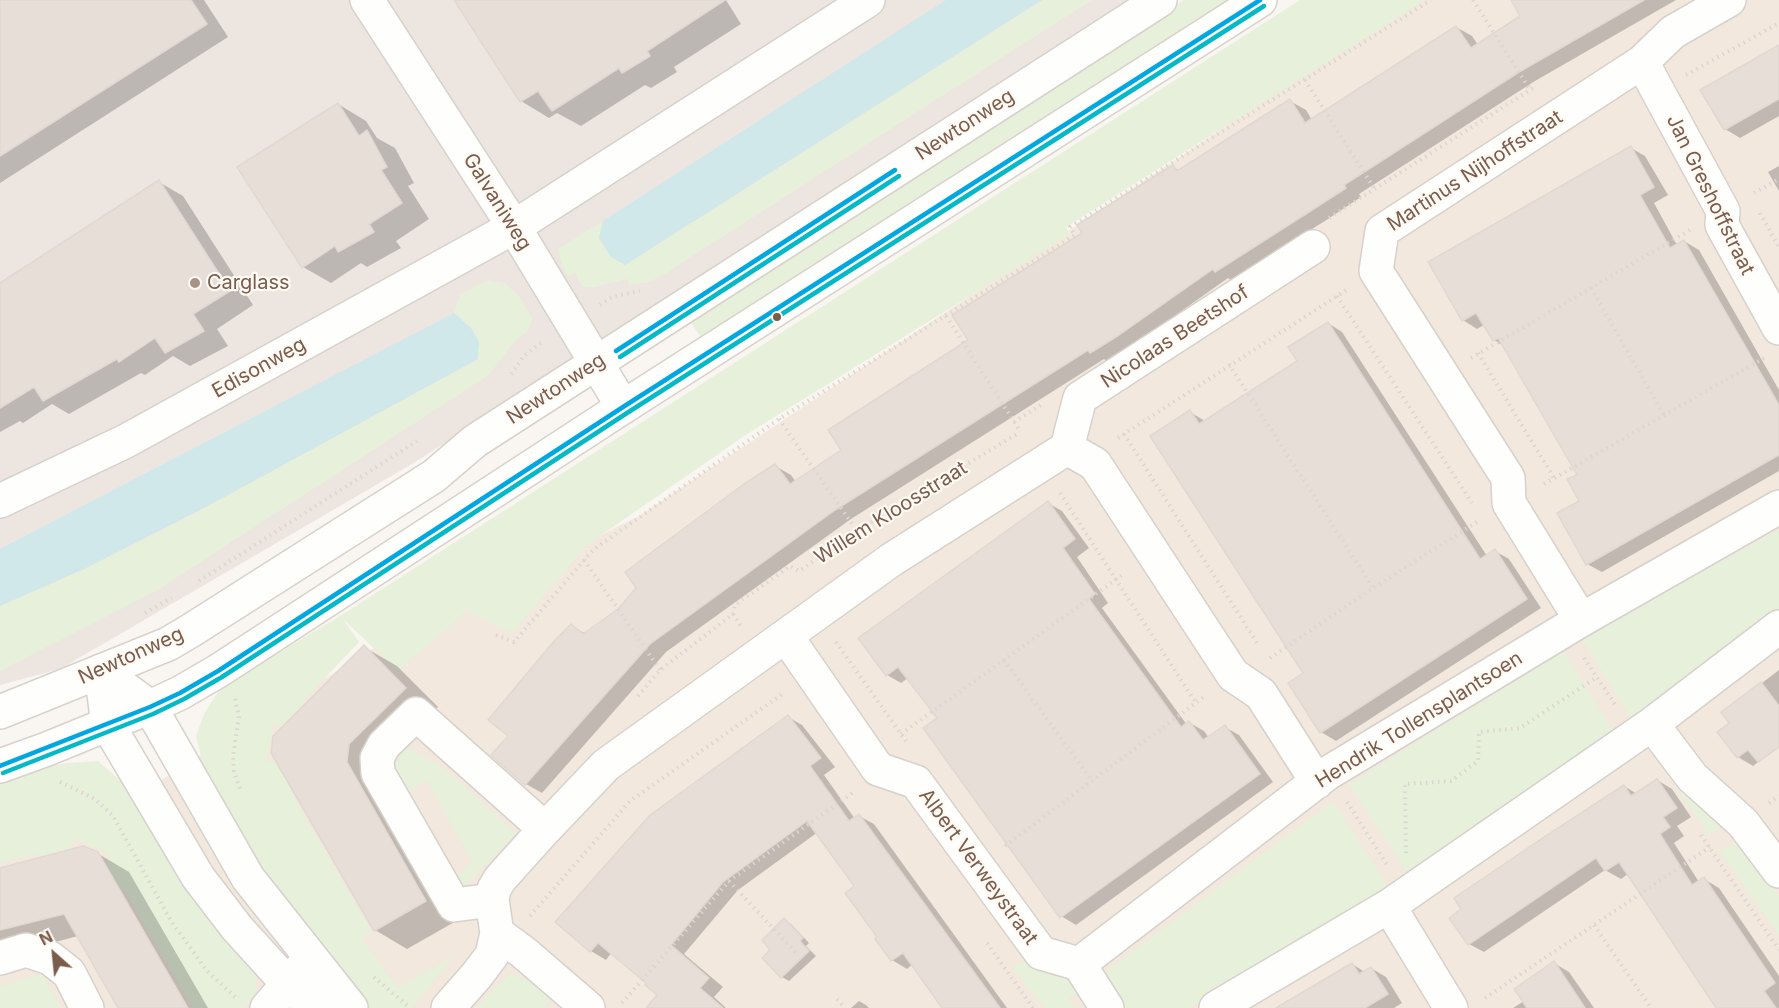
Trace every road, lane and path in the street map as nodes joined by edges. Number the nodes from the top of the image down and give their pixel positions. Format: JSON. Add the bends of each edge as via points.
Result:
{"nodes":[{"id":1,"x":367,"y":0,"type":"edge"},
{"id":2,"x":868,"y":0,"type":"edge"},
{"id":3,"x":1160,"y":0,"type":"edge"},
{"id":4,"x":1260,"y":0,"type":"edge"},
{"id":5,"x":1431,"y":0,"type":"edge"},
{"id":6,"x":1473,"y":0,"type":"edge"},
{"id":7,"x":1729,"y":0,"type":"edge"},
{"id":8,"x":1779,"y":23,"type":"edge"},
{"id":9,"x":1642,"y":62,"type":"junction"},
{"id":10,"x":1681,"y":78,"type":"dead end"},
{"id":11,"x":1305,"y":80,"type":"junction"},
{"id":12,"x":1530,"y":90,"type":"dead end"},
{"id":13,"x":1779,"y":179,"type":"edge"},
{"id":14,"x":1374,"y":188,"type":"dead end"},
{"id":15,"x":1723,"y":210,"type":"junction"},
{"id":16,"x":514,"y":227,"type":"junction"},
{"id":17,"x":1313,"y":247,"type":"dead end"},
{"id":18,"x":1376,"y":271,"type":"junction"},
{"id":19,"x":1591,"y":288,"type":"junction"},
{"id":20,"x":1336,"y":296,"type":"junction"},
{"id":21,"x":945,"y":316,"type":"junction"},
{"id":22,"x":572,"y":322,"type":"junction"},
{"id":23,"x":1774,"y":341,"type":"edge"},
{"id":24,"x":1478,"y":353,"type":"junction"},
{"id":25,"x":597,"y":363,"type":"junction"},
{"id":26,"x":1229,"y":364,"type":"junction"},
{"id":27,"x":1443,"y":376,"type":"junction"},
{"id":28,"x":506,"y":381,"type":"dead end"},
{"id":29,"x":623,"y":407,"type":"junction"},
{"id":30,"x":1664,"y":415,"type":"junction"},
{"id":31,"x":779,"y":419,"type":"junction"},
{"id":32,"x":1020,"y":432,"type":"junction"},
{"id":33,"x":1124,"y":434,"type":"junction"},
{"id":34,"x":417,"y":441,"type":"dead end"},
{"id":35,"x":1068,"y":459,"type":"junction"},
{"id":36,"x":1554,"y":478,"type":"junction"},
{"id":37,"x":0,"y":501,"type":"edge"},
{"id":38,"x":1779,"y":507,"type":"edge"},
{"id":39,"x":1496,"y":511,"type":"junction"},
{"id":40,"x":857,"y":531,"type":"junction"},
{"id":41,"x":1151,"y":554,"type":"junction"},
{"id":42,"x":584,"y":561,"type":"junction"},
{"id":43,"x":1116,"y":580,"type":"junction"},
{"id":44,"x":190,"y":586,"type":"dead end"},
{"id":45,"x":1373,"y":588,"type":"junction"},
{"id":46,"x":180,"y":592,"type":"dead end"},
{"id":47,"x":171,"y":598,"type":"junction"},
{"id":48,"x":142,"y":614,"type":"dead end"},
{"id":49,"x":1573,"y":625,"type":"junction"},
{"id":50,"x":1779,"y":627,"type":"edge"},
{"id":51,"x":190,"y":631,"type":"junction"},
{"id":52,"x":496,"y":634,"type":"dead end"},
{"id":53,"x":786,"y":636,"type":"junction"},
{"id":54,"x":1268,"y":659,"type":"junction"},
{"id":55,"x":1004,"y":660,"type":"junction"},
{"id":56,"x":660,"y":670,"type":"junction"},
{"id":57,"x":101,"y":671,"type":"junction"},
{"id":58,"x":218,"y":671,"type":"junction"},
{"id":59,"x":812,"y":673,"type":"junction"},
{"id":60,"x":1233,"y":675,"type":"junction"},
{"id":61,"x":1597,"y":677,"type":"junction"},
{"id":62,"x":1196,"y":703,"type":"junction"},
{"id":63,"x":631,"y":704,"type":"dead end"},
{"id":64,"x":150,"y":707,"type":"junction"},
{"id":65,"x":0,"y":712,"type":"edge"},
{"id":66,"x":108,"y":725,"type":"junction"},
{"id":67,"x":1644,"y":730,"type":"junction"},
{"id":68,"x":901,"y":735,"type":"dead end"},
{"id":69,"x":0,"y":766,"type":"edge"},
{"id":70,"x":1323,"y":778,"type":"junction"},
{"id":71,"x":57,"y":780,"type":"dead end"},
{"id":72,"x":1092,"y":781,"type":"junction"},
{"id":73,"x":864,"y":785,"type":"dead end"},
{"id":74,"x":244,"y":795,"type":"dead end"},
{"id":75,"x":1779,"y":796,"type":"edge"},
{"id":76,"x":1743,"y":823,"type":"junction"},
{"id":77,"x":545,"y":829,"type":"junction"},
{"id":78,"x":1697,"y":829,"type":"dead end"},
{"id":79,"x":1709,"y":847,"type":"junction"},
{"id":80,"x":978,"y":866,"type":"junction"},
{"id":81,"x":1779,"y":872,"type":"edge"},
{"id":82,"x":729,"y":881,"type":"junction"},
{"id":83,"x":492,"y":900,"type":"junction"},
{"id":84,"x":1398,"y":900,"type":"junction"},
{"id":85,"x":1594,"y":925,"type":"junction"},
{"id":86,"x":502,"y":937,"type":"junction"},
{"id":87,"x":1779,"y":950,"type":"edge"},
{"id":88,"x":798,"y":956,"type":"dead end"},
{"id":89,"x":0,"y":958,"type":"edge"},
{"id":90,"x":310,"y":958,"type":"junction"},
{"id":91,"x":1079,"y":964,"type":"junction"},
{"id":92,"x":374,"y":977,"type":"dead end"},
{"id":93,"x":266,"y":998,"type":"edge"},
{"id":94,"x":837,"y":999,"type":"dead end"},
{"id":95,"x":1465,"y":1005,"type":"edge"},
{"id":96,"x":87,"y":1008,"type":"edge"},
{"id":97,"x":315,"y":1008,"type":"edge"},
{"id":98,"x":351,"y":1008,"type":"edge"},
{"id":99,"x":410,"y":1008,"type":"edge"},
{"id":100,"x":448,"y":1008,"type":"edge"},
{"id":101,"x":588,"y":1008,"type":"edge"},
{"id":102,"x":618,"y":1008,"type":"edge"},
{"id":103,"x":846,"y":1008,"type":"edge"},
{"id":104,"x":1107,"y":1008,"type":"edge"},
{"id":105,"x":1216,"y":1008,"type":"edge"},
{"id":106,"x":1651,"y":1008,"type":"edge"}],
"edges":[{"from":1,"to":16,"type":"street","name":"Galvaniweg"},
{"from":2,"to":16,"type":"street","name":"Edisonweg"},
{"from":3,"to":25,"type":"street","name":"Newtonweg"},
{"from":4,"to":29,"type":"street"},
{"from":5,"to":11,"type":"path"},
{"from":6,"to":12,"type":"path"},
{"from":7,"to":9,"type":"street","name":"Martinus Nijhoffstraat","via":[[1673,32]]},
{"from":8,"to":10,"type":"path"},
{"from":9,"to":15,"type":"street","name":"Jan Greshoffstraat"},
{"from":9,"to":18,"type":"street","name":"Martinus Nijhoffstraat","via":[[1382,231]]},
{"from":11,"to":14,"type":"path"},
{"from":11,"to":21,"type":"path","via":[[1070,227],[1075,235]]},
{"from":13,"to":15,"type":"path"},
{"from":15,"to":19,"type":"path"},
{"from":15,"to":23,"type":"street","name":"Jan Greshoffstraat","via":[[1722,225]]},
{"from":16,"to":22,"type":"street","name":"Galvaniweg"},
{"from":16,"to":37,"type":"street","name":"Edisonweg","via":[[126,441]]},
{"from":17,"to":35,"type":"street","name":"Nicolaas Beetshof","via":[[1080,398]]},
{"from":18,"to":20,"type":"path"},
{"from":18,"to":27,"type":"street"},
{"from":19,"to":24,"type":"path"},
{"from":19,"to":30,"type":"path"},
{"from":20,"to":26,"type":"path"},
{"from":20,"to":39,"type":"path"},
{"from":21,"to":31,"type":"path"},
{"from":21,"to":32,"type":"path"},
{"from":22,"to":25,"type":"street","name":"Galvaniweg"},
{"from":22,"to":28,"type":"path","via":[[535,346]]},
{"from":23,"to":30,"type":"path"},
{"from":24,"to":27,"type":"path"},
{"from":24,"to":36,"type":"path"},
{"from":25,"to":29,"type":"street","name":"Galvaniweg"},
{"from":25,"to":51,"type":"street","name":"Newtonweg","via":[[475,441],[434,476]]},
{"from":26,"to":33,"type":"path"},
{"from":26,"to":45,"type":"path"},
{"from":27,"to":39,"type":"street","via":[[1508,478]]},
{"from":29,"to":58,"type":"street"},
{"from":30,"to":36,"type":"path"},
{"from":31,"to":40,"type":"path"},
{"from":31,"to":42,"type":"path","via":[[593,549]]},
{"from":32,"to":35,"type":"path"},
{"from":32,"to":40,"type":"path","name":"Willem Kloosstraat"},
{"from":33,"to":35,"type":"path"},
{"from":33,"to":54,"type":"path"},
{"from":34,"to":44,"type":"path"},
{"from":35,"to":41,"type":"street"},
{"from":35,"to":43,"type":"path"},
{"from":35,"to":53,"type":"street","name":"Willem Kloosstraat","via":[[891,560]]},
{"from":36,"to":39,"type":"path"},
{"from":38,"to":49,"type":"street","name":"Hendrik Tollensplantsoen"},
{"from":39,"to":45,"type":"path"},
{"from":39,"to":49,"type":"street"},
{"from":40,"to":56,"type":"path","name":"Willem Kloosstraat","via":[[799,572],[790,566],[735,605],[732,614]]},
{"from":41,"to":43,"type":"path"},
{"from":41,"to":60,"type":"street"},
{"from":42,"to":52,"type":"path","via":[[514,642]]},
{"from":42,"to":56,"type":"path"},
{"from":43,"to":55,"type":"path"},
{"from":43,"to":62,"type":"path"},
{"from":45,"to":54,"type":"path"},
{"from":46,"to":47,"type":"path"},
{"from":47,"to":48,"type":"path"},
{"from":47,"to":51,"type":"path"},
{"from":49,"to":61,"type":"path"},
{"from":49,"to":70,"type":"street","name":"Hendrik Tollensplantsoen"},
{"from":50,"to":67,"type":"street"},
{"from":51,"to":57,"type":"street","name":"Newtonweg"},
{"from":53,"to":59,"type":"street","name":"Albert Verweystraat"},
{"from":53,"to":77,"type":"street","name":"Willem Kloosstraat","via":[[606,765]]},
{"from":54,"to":60,"type":"path"},
{"from":55,"to":68,"type":"path"},
{"from":55,"to":72,"type":"path"},
{"from":56,"to":63,"type":"path","name":"Willem Kloosstraat"},
{"from":57,"to":64,"type":"street"},
{"from":57,"to":65,"type":"street","name":"Newtonweg"},
{"from":57,"to":66,"type":"street"},
{"from":58,"to":64,"type":"street"},
{"from":58,"to":74,"type":"path","via":[[237,704],[234,771]]},
{"from":59,"to":80,"type":"street","name":"Albert Verweystraat","via":[[878,769],[916,782]]},
{"from":59,"to":86,"type":"path","via":[[630,801]]},
{"from":60,"to":62,"type":"path"},
{"from":60,"to":70,"type":"street","via":[[1261,694]]},
{"from":61,"to":67,"type":"path"},
{"from":61,"to":84,"type":"path","via":[[1520,728],[1479,732],[1478,761],[1451,781],[1405,784]]},
{"from":62,"to":72,"type":"path"},
{"from":64,"to":66,"type":"street"},
{"from":64,"to":90,"type":"street","via":[[248,878]]},
{"from":66,"to":69,"type":"street"},
{"from":66,"to":93,"type":"street","via":[[198,877],[237,928]]},
{"from":67,"to":76,"type":"street"},
{"from":67,"to":84,"type":"street"},
{"from":70,"to":84,"type":"path"},
{"from":70,"to":91,"type":"street","name":"Hendrik Tollensplantsoen"},
{"from":71,"to":93,"type":"path","via":[[95,799],[113,816],[171,921],[207,970]]},
{"from":72,"to":80,"type":"path"},
{"from":73,"to":82,"type":"path"},
{"from":75,"to":76,"type":"path"},
{"from":76,"to":79,"type":"path"},
{"from":76,"to":81,"type":"street"},
{"from":77,"to":83,"type":"street","name":"Willem Kloosstraat","via":[[500,879]]},
{"from":77,"to":83,"type":"street","via":[[416,714],[384,745],[377,758],[378,772],[454,905]]},
{"from":78,"to":79,"type":"path"},
{"from":79,"to":85,"type":"path"},
{"from":79,"to":87,"type":"path"},
{"from":80,"to":91,"type":"street","name":"Albert Verweystraat","via":[[1041,953]]},
{"from":82,"to":88,"type":"path"},
{"from":82,"to":102,"type":"path"},
{"from":83,"to":86,"type":"street"},
{"from":84,"to":95,"type":"street"},
{"from":84,"to":105,"type":"street"},
{"from":85,"to":95,"type":"path"},
{"from":85,"to":106,"type":"path"},
{"from":86,"to":100,"type":"street","via":[[477,975]]},
{"from":86,"to":101,"type":"street"},
{"from":89,"to":96,"type":"street","via":[[26,950],[50,958],[69,972]]},
{"from":90,"to":93,"type":"street"},
{"from":90,"to":98,"type":"street"},
{"from":91,"to":104,"type":"street"},
{"from":92,"to":99,"type":"path"},
{"from":93,"to":97,"type":"street"},
{"from":94,"to":103,"type":"path"}]}
